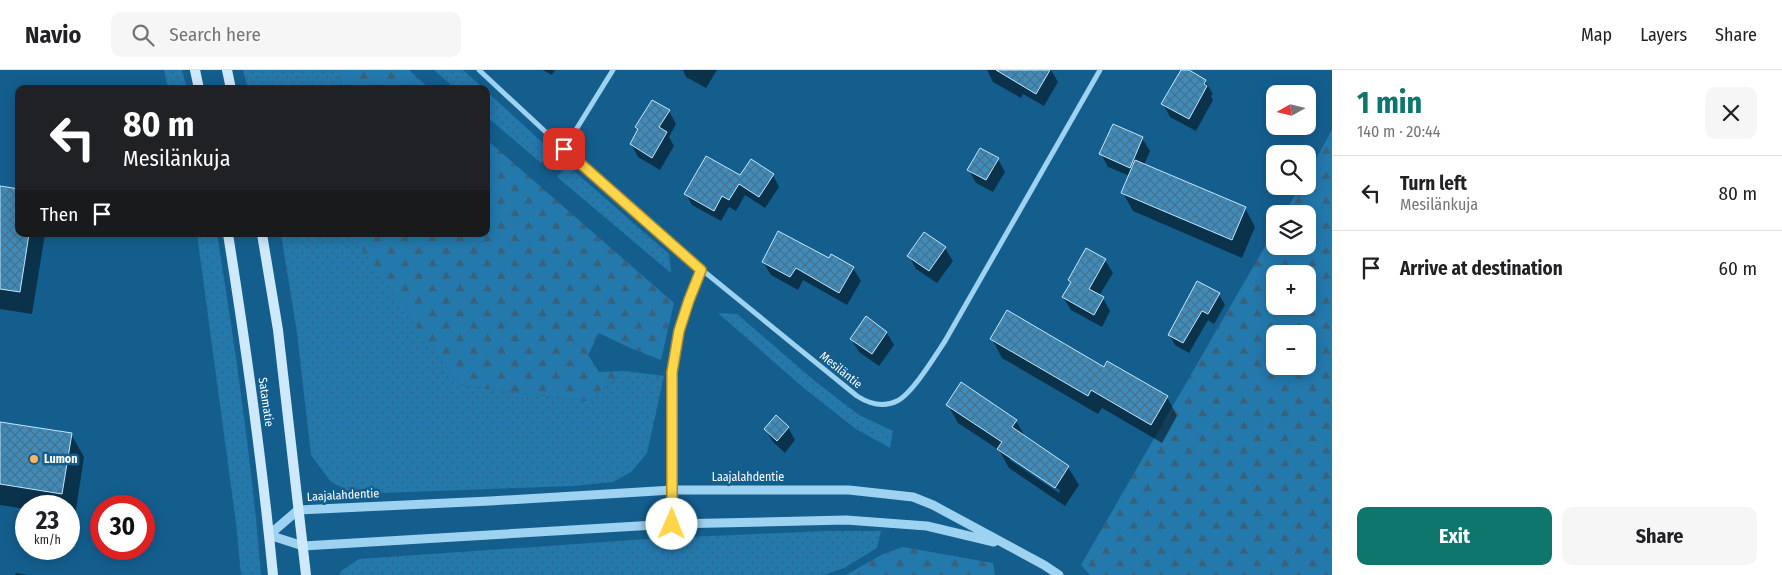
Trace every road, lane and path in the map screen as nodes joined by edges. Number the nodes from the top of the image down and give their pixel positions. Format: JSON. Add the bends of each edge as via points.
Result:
{"nodes":[{"id":1,"x":195,"y":70,"type":"edge"},
{"id":2,"x":227,"y":70,"type":"edge"},
{"id":3,"x":480,"y":70,"type":"edge"},
{"id":4,"x":613,"y":70,"type":"edge"},
{"id":5,"x":1100,"y":70,"type":"edge"},
{"id":6,"x":198,"y":85,"type":"edge"},
{"id":7,"x":230,"y":85,"type":"edge"},
{"id":8,"x":564,"y":149,"type":"junction"},
{"id":9,"x":228,"y":237,"type":"edge"},
{"id":10,"x":262,"y":237,"type":"edge"},
{"id":11,"x":701,"y":270,"type":"junction"},
{"id":12,"x":673,"y":490,"type":"junction"},
{"id":13,"x":298,"y":510,"type":"junction"},
{"id":14,"x":672,"y":524,"type":"junction"},
{"id":15,"x":269,"y":535,"type":"junction"},
{"id":16,"x":1008,"y":545,"type":"junction"},
{"id":17,"x":303,"y":546,"type":"junction"},
{"id":18,"x":273,"y":575,"type":"edge"},
{"id":19,"x":306,"y":575,"type":"edge"},
{"id":20,"x":1059,"y":575,"type":"edge"}],
"edges":[{"from":1,"to":6,"type":"main road"},
{"from":2,"to":7,"type":"main road"},
{"from":3,"to":8,"type":"street","name":"Mesiläntie"},
{"from":4,"to":8,"type":"street"},
{"from":5,"to":11,"type":"street","name":"Mesiläntie","via":[[945,341],[916,383],[898,401],[885,405],[868,403]]},
{"from":8,"to":11,"type":"street","name":"Mesiläntie"},
{"from":9,"to":15,"type":"main road","name":"Satamatie"},
{"from":10,"to":13,"type":"main road","name":"Satamatie","via":[[278,330]]},
{"from":11,"to":12,"type":"street","via":[[679,331],[672,372]]},
{"from":12,"to":13,"type":"street","name":"Laajalahdentie"},
{"from":12,"to":14,"type":"street"},
{"from":12,"to":16,"type":"street","name":"Laajalahdentie","via":[[849,490],[913,497]]},
{"from":13,"to":15,"type":"street","name":"Laajalahdentie"},
{"from":13,"to":17,"type":"main road","name":"Satamatie"},
{"from":14,"to":16,"type":"street","name":"Laajalahdentie","via":[[846,520],[907,523]]},
{"from":14,"to":17,"type":"street","name":"Laajalahdentie"},
{"from":15,"to":17,"type":"street","name":"Laajalahdentie"},
{"from":15,"to":18,"type":"main road","name":"Satamatie"},
{"from":16,"to":20,"type":"street","name":"Laajalahdentie"},
{"from":17,"to":19,"type":"main road","name":"Satamatie"}]}
